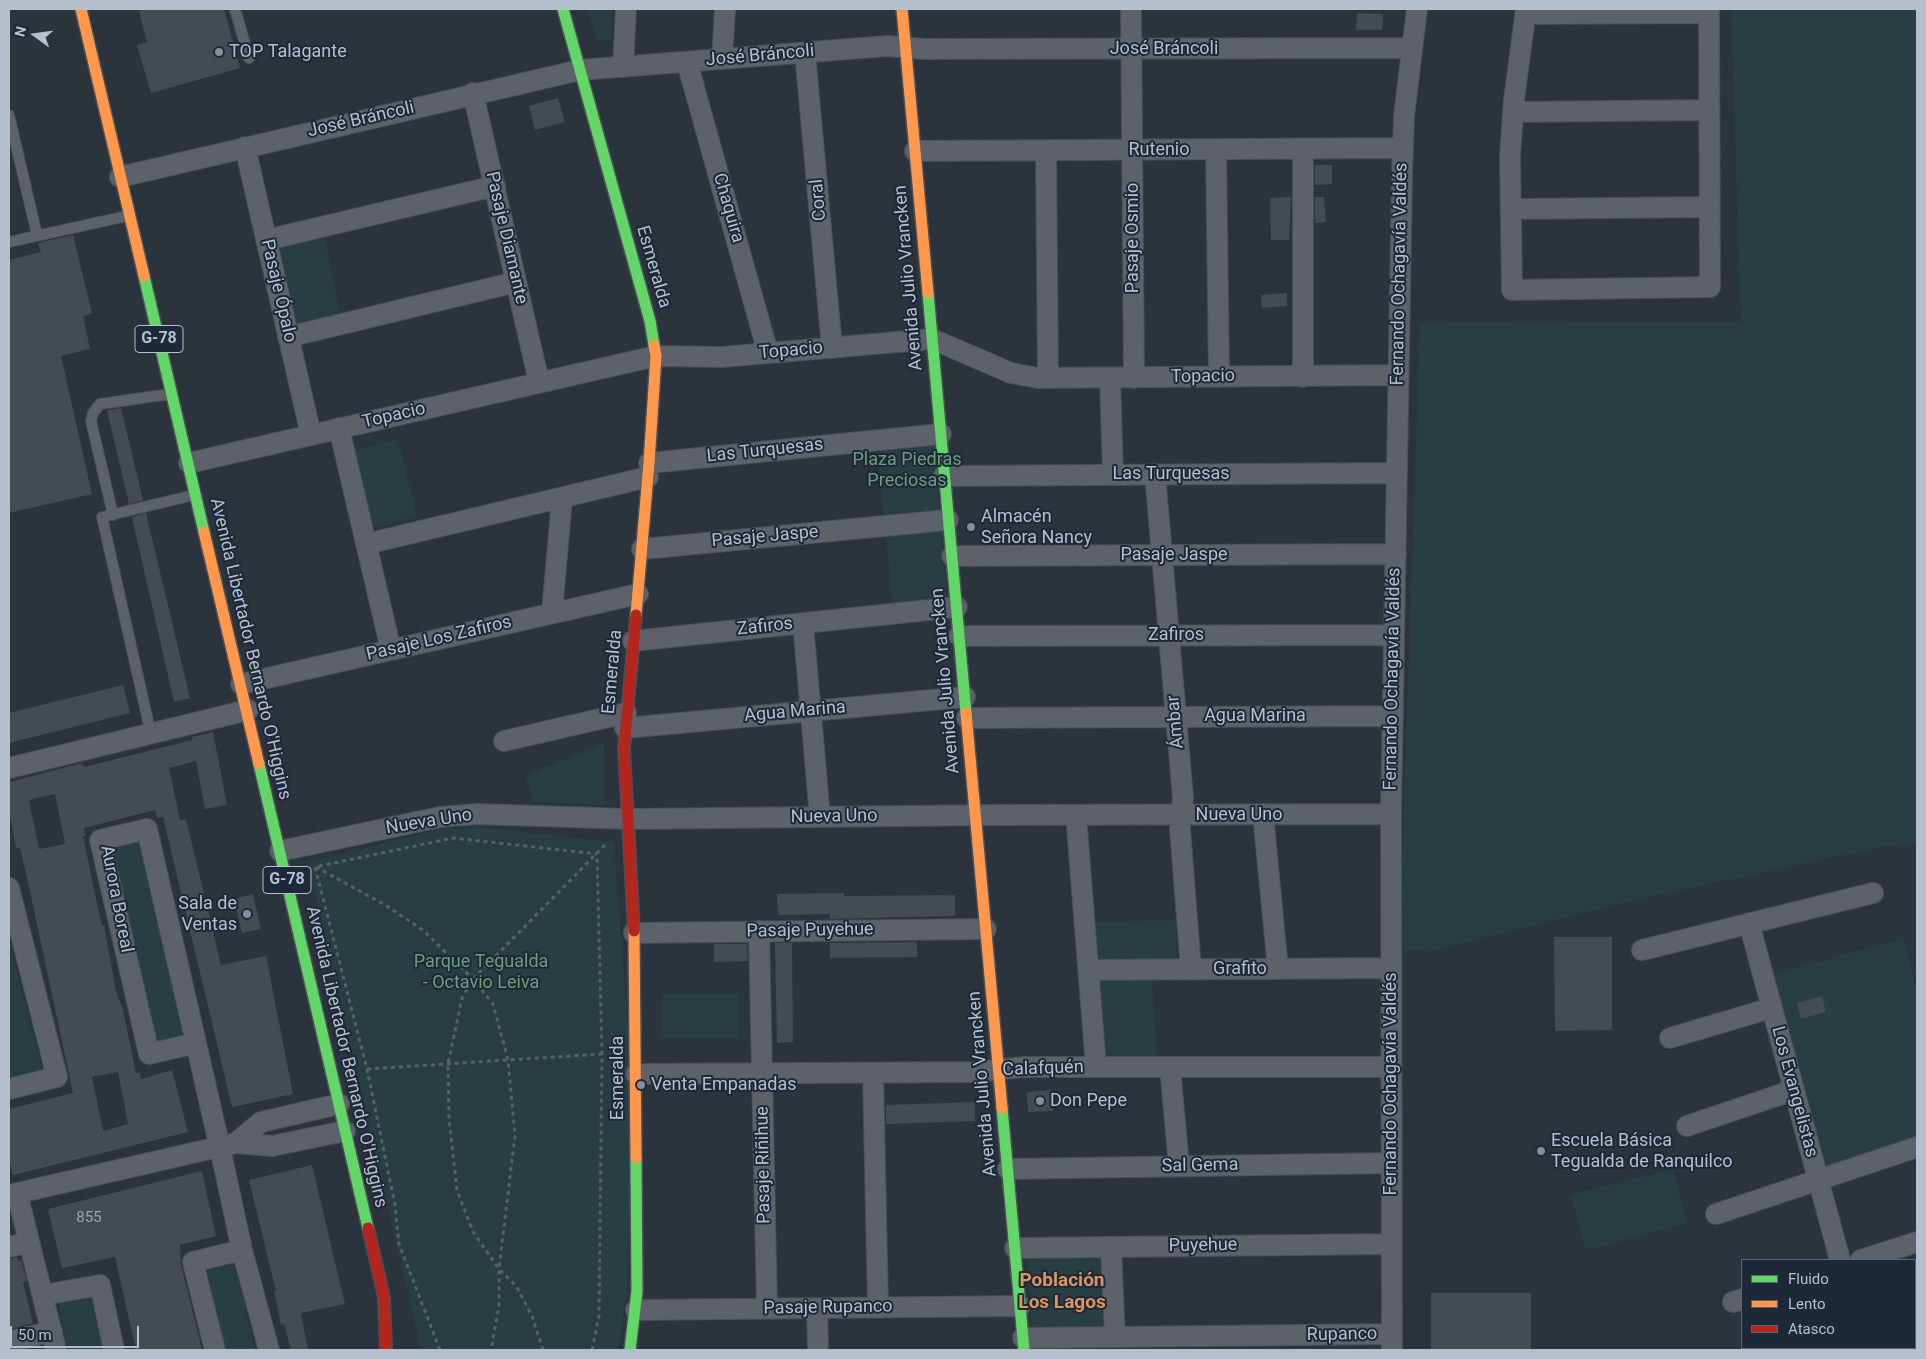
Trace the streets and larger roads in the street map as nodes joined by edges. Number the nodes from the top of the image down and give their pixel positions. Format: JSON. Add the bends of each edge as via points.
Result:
{"nodes":[{"id":1,"x":84,"y":9,"type":"edge"},
{"id":2,"x":563,"y":9,"type":"edge"},
{"id":3,"x":626,"y":9,"type":"edge"},
{"id":4,"x":725,"y":9,"type":"edge"},
{"id":5,"x":902,"y":9,"type":"edge"},
{"id":6,"x":1131,"y":9,"type":"edge"},
{"id":7,"x":1416,"y":9,"type":"edge"},
{"id":8,"x":1526,"y":11,"type":"edge"},
{"id":9,"x":1709,"y":11,"type":"edge"},
{"id":10,"x":905,"y":48,"type":"junction"},
{"id":11,"x":1412,"y":48,"type":"junction"},
{"id":12,"x":1131,"y":49,"type":"junction"},
{"id":13,"x":805,"y":52,"type":"junction"},
{"id":14,"x":722,"y":59,"type":"junction"},
{"id":15,"x":687,"y":62,"type":"junction"},
{"id":16,"x":623,"y":67,"type":"junction"},
{"id":17,"x":580,"y":70,"type":"junction"},
{"id":18,"x":473,"y":94,"type":"junction"},
{"id":19,"x":1709,"y":110,"type":"junction"},
{"id":20,"x":1513,"y":112,"type":"junction"},
{"id":21,"x":245,"y":148,"type":"junction"},
{"id":22,"x":1403,"y":148,"type":"junction"},
{"id":23,"x":1303,"y":149,"type":"junction"},
{"id":24,"x":1132,"y":150,"type":"junction"},
{"id":25,"x":1216,"y":150,"type":"junction"},
{"id":26,"x":1046,"y":151,"type":"junction"},
{"id":27,"x":915,"y":152,"type":"junction"},
{"id":28,"x":120,"y":177,"type":"junction"},
{"id":29,"x":495,"y":186,"type":"junction"},
{"id":30,"x":1710,"y":207,"type":"junction"},
{"id":31,"x":1511,"y":209,"type":"junction"},
{"id":32,"x":266,"y":240,"type":"junction"},
{"id":33,"x":516,"y":282,"type":"junction"},
{"id":34,"x":288,"y":338,"type":"junction"},
{"id":35,"x":932,"y":339,"type":"junction"},
{"id":36,"x":832,"y":348,"type":"junction"},
{"id":37,"x":768,"y":353,"type":"junction"},
{"id":38,"x":656,"y":356,"type":"junction"},
{"id":39,"x":1399,"y":375,"type":"junction"},
{"id":40,"x":1303,"y":376,"type":"junction"},
{"id":41,"x":1219,"y":377,"type":"junction"},
{"id":42,"x":1048,"y":378,"type":"junction"},
{"id":43,"x":1110,"y":378,"type":"junction"},
{"id":44,"x":1134,"y":378,"type":"junction"},
{"id":45,"x":539,"y":382,"type":"junction"},
{"id":46,"x":339,"y":428,"type":"junction"},
{"id":47,"x":941,"y":434,"type":"junction"},
{"id":48,"x":311,"y":435,"type":"junction"},
{"id":49,"x":188,"y":463,"type":"junction"},
{"id":50,"x":649,"y":470,"type":"junction"},
{"id":51,"x":1397,"y":472,"type":"junction"},
{"id":52,"x":1113,"y":474,"type":"junction"},
{"id":53,"x":1155,"y":474,"type":"junction"},
{"id":54,"x":944,"y":476,"type":"junction"},
{"id":55,"x":562,"y":498,"type":"junction"},
{"id":56,"x":948,"y":520,"type":"junction"},
{"id":57,"x":366,"y":544,"type":"junction"},
{"id":58,"x":642,"y":549,"type":"junction"},
{"id":59,"x":1396,"y":554,"type":"junction"},
{"id":60,"x":1162,"y":555,"type":"junction"},
{"id":61,"x":952,"y":556,"type":"junction"},
{"id":62,"x":638,"y":594,"type":"junction"},
{"id":63,"x":956,"y":607,"type":"junction"},
{"id":64,"x":552,"y":613,"type":"junction"},
{"id":65,"x":803,"y":623,"type":"junction"},
{"id":66,"x":1169,"y":635,"type":"junction"},
{"id":67,"x":1394,"y":635,"type":"junction"},
{"id":68,"x":959,"y":636,"type":"junction"},
{"id":69,"x":633,"y":641,"type":"junction"},
{"id":70,"x":391,"y":650,"type":"junction"},
{"id":71,"x":241,"y":684,"type":"junction"},
{"id":72,"x":965,"y":697,"type":"junction"},
{"id":73,"x":248,"y":710,"type":"junction"},
{"id":74,"x":811,"y":711,"type":"junction"},
{"id":75,"x":1393,"y":716,"type":"junction"},
{"id":76,"x":1176,"y":717,"type":"junction"},
{"id":77,"x":966,"y":718,"type":"junction"},
{"id":78,"x":626,"y":720,"type":"junction"},
{"id":79,"x":504,"y":741,"type":"dead end"},
{"id":80,"x":9,"y":768,"type":"edge"},
{"id":81,"x":1263,"y":814,"type":"junction"},
{"id":82,"x":1391,"y":814,"type":"junction"},
{"id":83,"x":976,"y":815,"type":"junction"},
{"id":84,"x":1076,"y":815,"type":"junction"},
{"id":85,"x":1181,"y":815,"type":"junction"},
{"id":86,"x":820,"y":817,"type":"junction"},
{"id":87,"x":629,"y":819,"type":"junction"},
{"id":88,"x":280,"y":851,"type":"junction"},
{"id":89,"x":9,"y":888,"type":"edge"},
{"id":90,"x":1873,"y":893,"type":"dead end"},
{"id":91,"x":1749,"y":923,"type":"junction"},
{"id":92,"x":986,"y":929,"type":"junction"},
{"id":93,"x":759,"y":931,"type":"junction"},
{"id":94,"x":634,"y":933,"type":"junction"},
{"id":95,"x":1642,"y":950,"type":"dead end"},
{"id":96,"x":1278,"y":968,"type":"junction"},
{"id":97,"x":1391,"y":968,"type":"junction"},
{"id":98,"x":1191,"y":969,"type":"junction"},
{"id":99,"x":1088,"y":970,"type":"junction"},
{"id":100,"x":1772,"y":1008,"type":"junction"},
{"id":101,"x":1670,"y":1038,"type":"dead end"},
{"id":102,"x":196,"y":1043,"type":"junction"},
{"id":103,"x":1096,"y":1067,"type":"junction"},
{"id":104,"x":1170,"y":1067,"type":"junction"},
{"id":105,"x":1391,"y":1067,"type":"junction"},
{"id":106,"x":999,"y":1070,"type":"junction"},
{"id":107,"x":873,"y":1072,"type":"junction"},
{"id":108,"x":762,"y":1073,"type":"junction"},
{"id":109,"x":636,"y":1074,"type":"junction"},
{"id":110,"x":9,"y":1089,"type":"edge"},
{"id":111,"x":1794,"y":1090,"type":"junction"},
{"id":112,"x":339,"y":1104,"type":"junction"},
{"id":113,"x":1687,"y":1126,"type":"dead end"},
{"id":114,"x":345,"y":1131,"type":"junction"},
{"id":115,"x":228,"y":1145,"type":"junction"},
{"id":116,"x":1917,"y":1147,"type":"edge"},
{"id":117,"x":1392,"y":1163,"type":"junction"},
{"id":118,"x":1179,"y":1166,"type":"junction"},
{"id":119,"x":1008,"y":1169,"type":"junction"},
{"id":120,"x":1818,"y":1180,"type":"junction"},
{"id":121,"x":13,"y":1194,"type":"edge"},
{"id":122,"x":1716,"y":1214,"type":"dead end"},
{"id":123,"x":29,"y":1242,"type":"junction"},
{"id":124,"x":1917,"y":1242,"type":"edge"},
{"id":125,"x":1391,"y":1244,"type":"junction"},
{"id":126,"x":9,"y":1247,"type":"edge"},
{"id":127,"x":1015,"y":1248,"type":"junction"},
{"id":128,"x":1111,"y":1248,"type":"junction"},
{"id":129,"x":242,"y":1250,"type":"junction"},
{"id":130,"x":1840,"y":1259,"type":"edge"},
{"id":131,"x":1863,"y":1259,"type":"edge"},
{"id":132,"x":42,"y":1295,"type":"junction"},
{"id":133,"x":384,"y":1297,"type":"junction"},
{"id":134,"x":1020,"y":1306,"type":"junction"},
{"id":135,"x":878,"y":1307,"type":"junction"},
{"id":136,"x":767,"y":1308,"type":"junction"},
{"id":137,"x":817,"y":1308,"type":"junction"},
{"id":138,"x":636,"y":1310,"type":"junction"},
{"id":139,"x":396,"y":1323,"type":"dead end"},
{"id":140,"x":1114,"y":1338,"type":"junction"},
{"id":141,"x":54,"y":1341,"type":"edge"},
{"id":142,"x":9,"y":1342,"type":"edge"},
{"id":143,"x":1392,"y":1342,"type":"edge"},
{"id":144,"x":1195,"y":1343,"type":"edge"},
{"id":145,"x":1024,"y":1344,"type":"edge"},
{"id":146,"x":114,"y":1350,"type":"edge"},
{"id":147,"x":215,"y":1350,"type":"edge"},
{"id":148,"x":269,"y":1350,"type":"edge"},
{"id":149,"x":386,"y":1350,"type":"edge"},
{"id":150,"x":630,"y":1350,"type":"edge"},
{"id":151,"x":818,"y":1350,"type":"edge"}],
"edges":[{"from":1,"to":28,"type":"street","name":"Avenida Libertador Bernardo O'Higgins","number":"G-78"},
{"from":2,"to":17,"type":"street","name":"Esmeralda"},
{"from":3,"to":16,"type":"street"},
{"from":4,"to":14,"type":"street"},
{"from":5,"to":10,"type":"street","name":"Avenida Julio Vrancken"},
{"from":6,"to":12,"type":"street","name":"Pasaje Osmio"},
{"from":7,"to":11,"type":"street","name":"Fernando Ochagavía Valdés"},
{"from":8,"to":9,"type":"street"},
{"from":8,"to":20,"type":"street"},
{"from":9,"to":19,"type":"street"},
{"from":10,"to":12,"type":"street","name":"José Bráncoli"},
{"from":10,"to":13,"type":"street","name":"José Bráncoli","via":[[887,46]]},
{"from":10,"to":27,"type":"street","name":"Avenida Julio Vrancken"},
{"from":11,"to":12,"type":"street","name":"José Bráncoli"},
{"from":11,"to":22,"type":"street","name":"Fernando Ochagavía Valdés"},
{"from":12,"to":24,"type":"street","name":"Pasaje Osmio"},
{"from":13,"to":14,"type":"street","name":"José Bráncoli"},
{"from":13,"to":36,"type":"street","name":"Coral"},
{"from":14,"to":15,"type":"street","name":"José Bráncoli"},
{"from":15,"to":16,"type":"street","name":"José Bráncoli"},
{"from":15,"to":37,"type":"street","name":"Chaquira"},
{"from":16,"to":17,"type":"street","name":"José Bráncoli"},
{"from":17,"to":18,"type":"street","name":"José Bráncoli"},
{"from":17,"to":38,"type":"street","name":"Esmeralda","via":[[650,321]]},
{"from":18,"to":21,"type":"street","name":"José Bráncoli"},
{"from":18,"to":29,"type":"street","name":"Pasaje Diamante"},
{"from":19,"to":20,"type":"street"},
{"from":19,"to":30,"type":"street"},
{"from":20,"to":31,"type":"street"},
{"from":21,"to":28,"type":"street","name":"José Bráncoli"},
{"from":21,"to":32,"type":"street","name":"Pasaje Ópalo"},
{"from":22,"to":23,"type":"street","name":"Rutenio"},
{"from":22,"to":39,"type":"street","name":"Fernando Ochagavía Valdés"},
{"from":23,"to":25,"type":"street","name":"Rutenio"},
{"from":23,"to":40,"type":"street"},
{"from":24,"to":25,"type":"street","name":"Rutenio"},
{"from":24,"to":26,"type":"street","name":"Rutenio"},
{"from":24,"to":44,"type":"street","name":"Pasaje Osmio"},
{"from":25,"to":41,"type":"street"},
{"from":26,"to":27,"type":"street","name":"Rutenio"},
{"from":26,"to":42,"type":"street"},
{"from":27,"to":35,"type":"street","name":"Avenida Julio Vrancken"},
{"from":28,"to":49,"type":"street","name":"Avenida Libertador Bernardo O'Higgins","number":"G-78"},
{"from":29,"to":32,"type":"street"},
{"from":29,"to":33,"type":"street","name":"Pasaje Diamante"},
{"from":30,"to":31,"type":"street"},
{"from":30,"to":31,"type":"street","via":[[1710,287],[1512,290]]},
{"from":32,"to":34,"type":"street","name":"Pasaje Ópalo"},
{"from":33,"to":34,"type":"street"},
{"from":33,"to":45,"type":"street","name":"Pasaje Diamante"},
{"from":34,"to":48,"type":"street","name":"Pasaje Ópalo"},
{"from":35,"to":36,"type":"street","name":"Topacio"},
{"from":35,"to":42,"type":"street","name":"Topacio","via":[[1011,373]]},
{"from":35,"to":47,"type":"street","name":"Avenida Julio Vrancken"},
{"from":36,"to":37,"type":"street","name":"Topacio"},
{"from":37,"to":38,"type":"street","name":"Topacio","via":[[710,358]]},
{"from":38,"to":45,"type":"street","name":"Topacio"},
{"from":38,"to":50,"type":"street","name":"Esmeralda"},
{"from":39,"to":40,"type":"street","name":"Topacio"},
{"from":39,"to":51,"type":"street","name":"Fernando Ochagavía Valdés"},
{"from":40,"to":41,"type":"street","name":"Topacio"},
{"from":41,"to":44,"type":"street","name":"Topacio"},
{"from":42,"to":43,"type":"street","name":"Topacio"},
{"from":43,"to":44,"type":"street","name":"Topacio"},
{"from":43,"to":52,"type":"street"},
{"from":45,"to":46,"type":"street","name":"Topacio"},
{"from":46,"to":48,"type":"street","name":"Topacio"},
{"from":46,"to":57,"type":"street"},
{"from":47,"to":50,"type":"street","name":"Las Turquesas"},
{"from":47,"to":54,"type":"street","name":"Avenida Julio Vrancken"},
{"from":48,"to":49,"type":"street","name":"Topacio"},
{"from":49,"to":71,"type":"street","name":"Avenida Libertador Bernardo O'Higgins","number":"G-78"},
{"from":50,"to":55,"type":"street","name":"Las Turquesas"},
{"from":50,"to":58,"type":"street","name":"Esmeralda"},
{"from":51,"to":53,"type":"street","name":"Las Turquesas"},
{"from":51,"to":59,"type":"street","name":"Fernando Ochagavía Valdés"},
{"from":52,"to":53,"type":"street","name":"Las Turquesas"},
{"from":52,"to":54,"type":"street","name":"Las Turquesas"},
{"from":53,"to":60,"type":"street","name":"Ámbar"},
{"from":54,"to":56,"type":"street","name":"Avenida Julio Vrancken"},
{"from":55,"to":57,"type":"street","name":"Las Turquesas"},
{"from":55,"to":64,"type":"street"},
{"from":56,"to":58,"type":"street","name":"Pasaje Jaspe"},
{"from":56,"to":61,"type":"street","name":"Avenida Julio Vrancken"},
{"from":57,"to":70,"type":"street"},
{"from":58,"to":62,"type":"street","name":"Esmeralda"},
{"from":59,"to":60,"type":"street","name":"Pasaje Jaspe"},
{"from":59,"to":67,"type":"street","name":"Fernando Ochagavía Valdés"},
{"from":60,"to":61,"type":"street","name":"Pasaje Jaspe"},
{"from":60,"to":66,"type":"street","name":"Ámbar"},
{"from":61,"to":63,"type":"street","name":"Avenida Julio Vrancken"},
{"from":62,"to":64,"type":"street","name":"Pasaje Los Zafiros"},
{"from":62,"to":69,"type":"street","name":"Esmeralda"},
{"from":63,"to":65,"type":"street","name":"Zafiros"},
{"from":63,"to":68,"type":"street","name":"Avenida Julio Vrancken"},
{"from":64,"to":70,"type":"street","name":"Pasaje Los Zafiros"},
{"from":65,"to":69,"type":"street","name":"Zafiros"},
{"from":65,"to":74,"type":"street"},
{"from":66,"to":67,"type":"street","name":"Zafiros"},
{"from":66,"to":68,"type":"street","name":"Zafiros"},
{"from":66,"to":76,"type":"street","name":"Ámbar"},
{"from":67,"to":75,"type":"street","name":"Fernando Ochagavía Valdés"},
{"from":68,"to":72,"type":"street","name":"Avenida Julio Vrancken"},
{"from":69,"to":78,"type":"street","name":"Esmeralda"},
{"from":70,"to":71,"type":"street","name":"Pasaje Los Zafiros"},
{"from":71,"to":73,"type":"street","name":"Avenida Libertador Bernardo O'Higgins","number":"G-78"},
{"from":72,"to":74,"type":"street","name":"Agua Marina"},
{"from":72,"to":77,"type":"street","name":"Avenida Julio Vrancken"},
{"from":73,"to":80,"type":"street"},
{"from":73,"to":88,"type":"street","name":"Avenida Libertador Bernardo O'Higgins","number":"G-78"},
{"from":74,"to":78,"type":"street","name":"Agua Marina"},
{"from":74,"to":86,"type":"street"},
{"from":75,"to":76,"type":"street","name":"Agua Marina"},
{"from":75,"to":82,"type":"street","name":"Fernando Ochagavía Valdés"},
{"from":76,"to":77,"type":"street","name":"Agua Marina"},
{"from":76,"to":85,"type":"street","name":"Ámbar","via":[[1183,798]]},
{"from":77,"to":83,"type":"street","name":"Avenida Julio Vrancken"},
{"from":78,"to":79,"type":"street","name":"Agua Marina"},
{"from":78,"to":87,"type":"street","name":"Esmeralda","via":[[624,765]]},
{"from":81,"to":82,"type":"street","name":"Nueva Uno"},
{"from":81,"to":85,"type":"street","name":"Nueva Uno"},
{"from":81,"to":96,"type":"street"},
{"from":82,"to":97,"type":"street","name":"Fernando Ochagavía Valdés"},
{"from":83,"to":84,"type":"street","name":"Nueva Uno"},
{"from":83,"to":86,"type":"street","name":"Nueva Uno"},
{"from":83,"to":92,"type":"street","name":"Avenida Julio Vrancken"},
{"from":84,"to":85,"type":"street","name":"Nueva Uno"},
{"from":84,"to":99,"type":"street"},
{"from":85,"to":98,"type":"street","name":"Ámbar"},
{"from":86,"to":87,"type":"street","name":"Nueva Uno"},
{"from":87,"to":88,"type":"street","name":"Nueva Uno","via":[[453,815]]},
{"from":87,"to":94,"type":"street","name":"Esmeralda"},
{"from":88,"to":112,"type":"street","name":"Avenida Libertador Bernardo O'Higgins","number":"G-78"},
{"from":89,"to":110,"type":"street","via":[[57,1077]]},
{"from":90,"to":91,"type":"street"},
{"from":91,"to":95,"type":"street"},
{"from":91,"to":100,"type":"street","name":"Los Evangelistas"},
{"from":92,"to":93,"type":"street","name":"Pasaje Puyehue"},
{"from":92,"to":106,"type":"street","name":"Avenida Julio Vrancken"},
{"from":93,"to":94,"type":"street","name":"Pasaje Puyehue"},
{"from":93,"to":108,"type":"street","name":"Pasaje Riñihue"},
{"from":94,"to":109,"type":"street","name":"Esmeralda"},
{"from":96,"to":97,"type":"street","name":"Grafito"},
{"from":96,"to":98,"type":"street","name":"Grafito"},
{"from":97,"to":105,"type":"street","name":"Fernando Ochagavía Valdés"},
{"from":98,"to":99,"type":"street","name":"Grafito"},
{"from":99,"to":103,"type":"street"},
{"from":100,"to":101,"type":"street"},
{"from":100,"to":111,"type":"street","name":"Los Evangelistas"},
{"from":102,"to":102,"type":"street","name":"Aurora Boreal","via":[[149,1054],[100,840],[148,829]]},
{"from":102,"to":115,"type":"street","name":"Aurora Boreal"},
{"from":103,"to":104,"type":"street","name":"Calafquén"},
{"from":103,"to":106,"type":"street","name":"Calafquén"},
{"from":104,"to":105,"type":"street","name":"Calafquén"},
{"from":104,"to":118,"type":"street"},
{"from":105,"to":117,"type":"street","name":"Fernando Ochagavía Valdés"},
{"from":106,"to":107,"type":"street","name":"Calafquén"},
{"from":106,"to":119,"type":"street","name":"Avenida Julio Vrancken"},
{"from":107,"to":108,"type":"street","name":"Calafquén"},
{"from":107,"to":135,"type":"street"},
{"from":108,"to":109,"type":"street","name":"Calafquén"},
{"from":108,"to":136,"type":"street","name":"Pasaje Riñihue"},
{"from":109,"to":138,"type":"street","name":"Esmeralda"},
{"from":111,"to":113,"type":"street"},
{"from":111,"to":120,"type":"street","name":"Los Evangelistas"},
{"from":112,"to":114,"type":"street","name":"Avenida Libertador Bernardo O'Higgins","number":"G-78"},
{"from":112,"to":115,"type":"street","via":[[261,1122]]},
{"from":114,"to":115,"type":"street","via":[[272,1146]]},
{"from":114,"to":133,"type":"street","name":"Avenida Libertador Bernardo O'Higgins","number":"G-78"},
{"from":115,"to":121,"type":"street"},
{"from":115,"to":129,"type":"street","name":"Aurora Boreal"},
{"from":116,"to":120,"type":"street"},
{"from":117,"to":118,"type":"street","name":"Sal Gema"},
{"from":117,"to":125,"type":"street","name":"Fernando Ochagavía Valdés"},
{"from":118,"to":119,"type":"street","name":"Sal Gema"},
{"from":119,"to":127,"type":"street","name":"Avenida Julio Vrancken"},
{"from":120,"to":122,"type":"street"},
{"from":120,"to":130,"type":"street","name":"Los Evangelistas"},
{"from":121,"to":123,"type":"street"},
{"from":123,"to":126,"type":"street"},
{"from":123,"to":132,"type":"street"},
{"from":124,"to":131,"type":"street"},
{"from":125,"to":128,"type":"street","name":"Puyehue"},
{"from":125,"to":143,"type":"street","name":"Fernando Ochagavía Valdés"},
{"from":127,"to":128,"type":"street","name":"Puyehue"},
{"from":127,"to":134,"type":"street","name":"Avenida Julio Vrancken"},
{"from":128,"to":140,"type":"street"},
{"from":129,"to":147,"type":"street","via":[[193,1262]]},
{"from":129,"to":148,"type":"street","name":"Aurora Boreal"},
{"from":132,"to":141,"type":"street"},
{"from":132,"to":146,"type":"street","via":[[100,1285]]},
{"from":133,"to":139,"type":"street","name":"Avenida Libertador Bernardo O'Higgins","number":"G-78"},
{"from":133,"to":149,"type":"street","name":"Avenida Libertador Bernardo O'Higgins","number":"G-78"},
{"from":134,"to":135,"type":"street","name":"Pasaje Rupanco"},
{"from":134,"to":145,"type":"street","name":"Avenida Julio Vrancken"},
{"from":135,"to":137,"type":"street","name":"Pasaje Rupanco"},
{"from":136,"to":137,"type":"street","name":"Pasaje Rupanco"},
{"from":136,"to":138,"type":"street","name":"Pasaje Rupanco"},
{"from":137,"to":151,"type":"street"},
{"from":138,"to":150,"type":"street","name":"Esmeralda"},
{"from":140,"to":144,"type":"street","name":"Rupanco"},
{"from":140,"to":145,"type":"street","name":"Rupanco"},
{"from":141,"to":142,"type":"street"},
{"from":143,"to":144,"type":"street","name":"Rupanco"}]}
